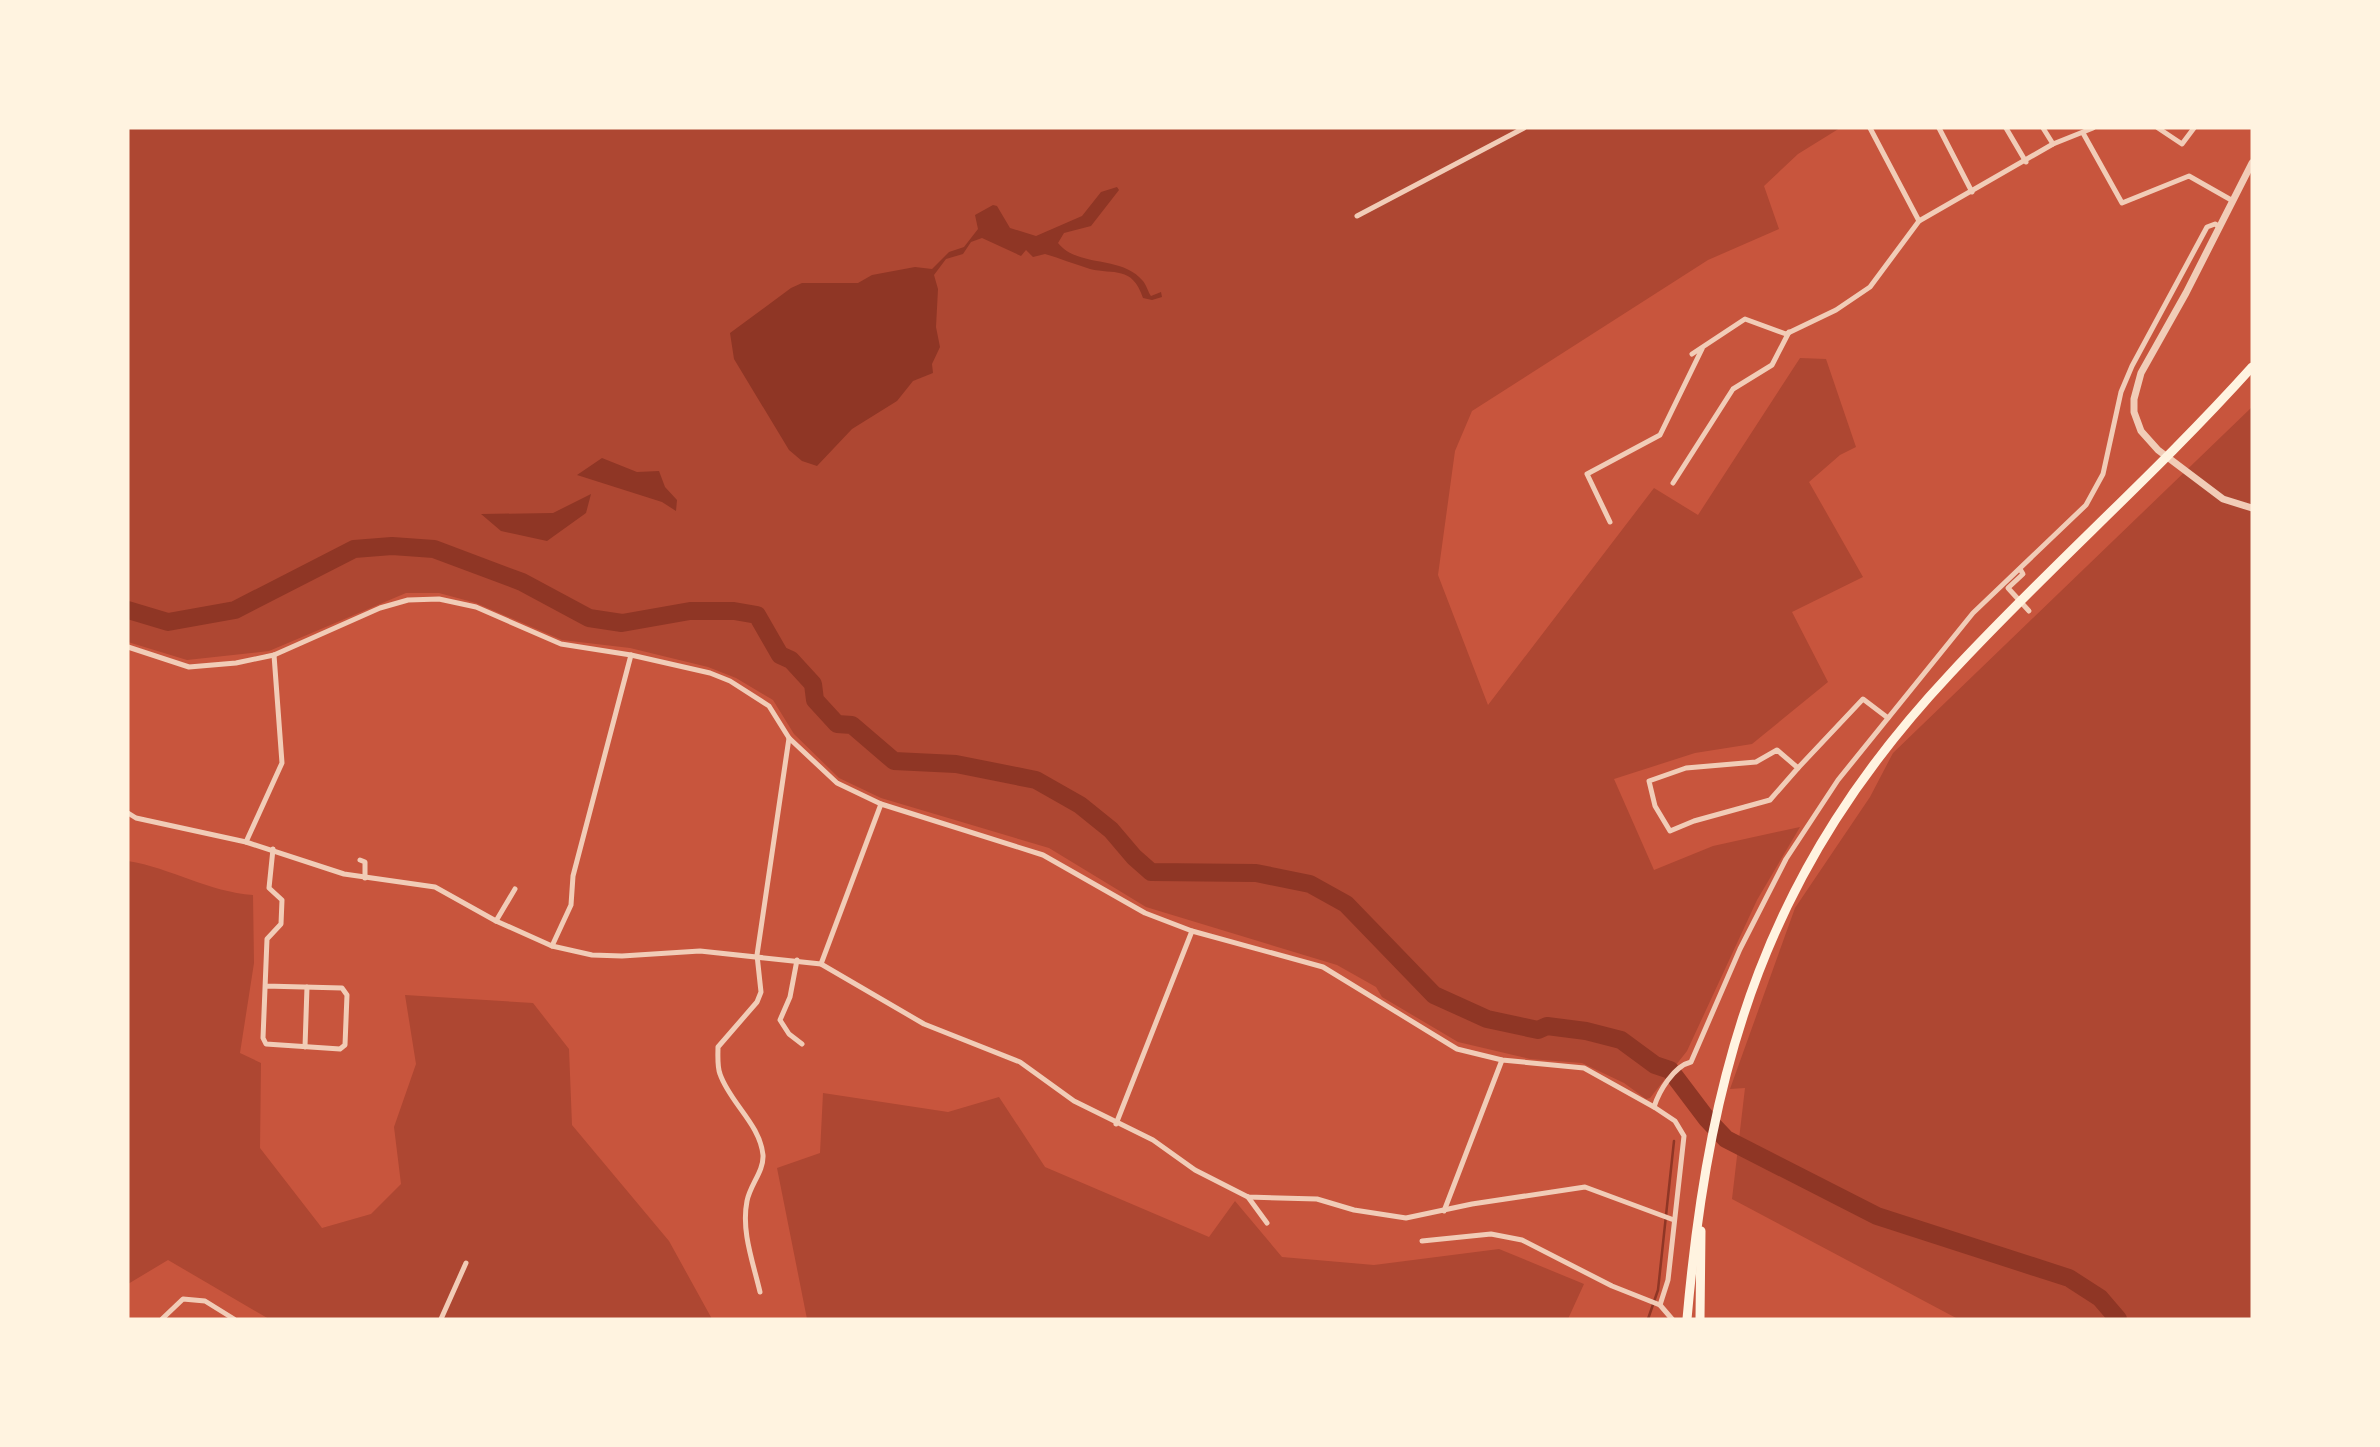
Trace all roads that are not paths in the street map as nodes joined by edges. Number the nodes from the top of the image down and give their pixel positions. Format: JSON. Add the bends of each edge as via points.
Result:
{"nodes":[{"id":1,"x":1524,"y":128,"type":"edge"},
{"id":2,"x":1939,"y":128,"type":"edge"},
{"id":3,"x":2006,"y":128,"type":"edge"},
{"id":4,"x":2043,"y":128,"type":"edge"},
{"id":5,"x":2093,"y":128,"type":"edge"},
{"id":6,"x":2158,"y":128,"type":"edge"},
{"id":7,"x":2194,"y":128,"type":"edge"},
{"id":8,"x":1873,"y":129,"type":"edge"},
{"id":9,"x":2083,"y":133,"type":"junction"},
{"id":10,"x":2053,"y":144,"type":"junction"},
{"id":11,"x":2025,"y":162,"type":"junction"},
{"id":12,"x":2252,"y":163,"type":"edge"},
{"id":13,"x":1972,"y":192,"type":"junction"},
{"id":14,"x":2233,"y":201,"type":"junction"},
{"id":15,"x":1357,"y":216,"type":"dead end"},
{"id":16,"x":1919,"y":221,"type":"junction"},
{"id":17,"x":2220,"y":227,"type":"junction"},
{"id":18,"x":1789,"y":332,"type":"junction"},
{"id":19,"x":1704,"y":346,"type":"junction"},
{"id":20,"x":1692,"y":354,"type":"dead end"},
{"id":21,"x":2252,"y":367,"type":"edge"},
{"id":22,"x":1673,"y":483,"type":"dead end"},
{"id":23,"x":2252,"y":509,"type":"edge"},
{"id":24,"x":1610,"y":522,"type":"dead end"},
{"id":25,"x":2020,"y":569,"type":"junction"},
{"id":26,"x":2029,"y":611,"type":"dead end"},
{"id":27,"x":128,"y":648,"type":"edge"},
{"id":28,"x":274,"y":655,"type":"junction"},
{"id":29,"x":631,"y":655,"type":"junction"},
{"id":30,"x":1888,"y":718,"type":"junction"},
{"id":31,"x":789,"y":738,"type":"junction"},
{"id":32,"x":1798,"y":768,"type":"junction"},
{"id":33,"x":881,"y":804,"type":"junction"},
{"id":34,"x":128,"y":813,"type":"edge"},
{"id":35,"x":246,"y":842,"type":"junction"},
{"id":36,"x":273,"y":849,"type":"junction"},
{"id":37,"x":360,"y":860,"type":"dead end"},
{"id":38,"x":365,"y":878,"type":"junction"},
{"id":39,"x":515,"y":889,"type":"dead end"},
{"id":40,"x":496,"y":921,"type":"junction"},
{"id":41,"x":1192,"y":931,"type":"junction"},
{"id":42,"x":552,"y":946,"type":"junction"},
{"id":43,"x":757,"y":955,"type":"junction"},
{"id":44,"x":797,"y":960,"type":"junction"},
{"id":45,"x":821,"y":964,"type":"junction"},
{"id":46,"x":265,"y":986,"type":"junction"},
{"id":47,"x":307,"y":987,"type":"junction"},
{"id":48,"x":802,"y":1044,"type":"dead end"},
{"id":49,"x":305,"y":1047,"type":"junction"},
{"id":50,"x":1502,"y":1060,"type":"junction"},
{"id":51,"x":1654,"y":1107,"type":"junction"},
{"id":52,"x":1116,"y":1124,"type":"junction"},
{"id":53,"x":1701,"y":1191,"type":"junction"},
{"id":54,"x":1248,"y":1197,"type":"junction"},
{"id":55,"x":1444,"y":1211,"type":"junction"},
{"id":56,"x":1674,"y":1220,"type":"junction"},
{"id":57,"x":1267,"y":1223,"type":"dead end"},
{"id":58,"x":1422,"y":1241,"type":"dead end"},
{"id":59,"x":466,"y":1264,"type":"dead end"},
{"id":60,"x":760,"y":1292,"type":"dead end"},
{"id":61,"x":1660,"y":1305,"type":"junction"},
{"id":62,"x":162,"y":1319,"type":"edge"},
{"id":63,"x":234,"y":1319,"type":"edge"},
{"id":64,"x":441,"y":1319,"type":"edge"},
{"id":65,"x":1672,"y":1319,"type":"edge"},
{"id":66,"x":1686,"y":1319,"type":"edge"},
{"id":67,"x":1700,"y":1319,"type":"edge"}],
"edges":[{"from":1,"to":15,"type":"street"},
{"from":2,"to":13,"type":"street"},
{"from":3,"to":11,"type":"street"},
{"from":4,"to":10,"type":"street"},
{"from":5,"to":9,"type":"street"},
{"from":6,"to":7,"type":"street","via":[[2182,144]]},
{"from":8,"to":16,"type":"street"},
{"from":9,"to":10,"type":"street"},
{"from":9,"to":14,"type":"street","via":[[2122,203],[2189,176]]},
{"from":10,"to":11,"type":"street"},
{"from":11,"to":13,"type":"street"},
{"from":12,"to":14,"type":"street"},
{"from":13,"to":16,"type":"street"},
{"from":14,"to":17,"type":"street"},
{"from":16,"to":18,"type":"street","via":[[1870,287],[1836,310]]},
{"from":17,"to":23,"type":"street","via":[[2136,384],[2134,399],[2137,422],[2158,450],[2222,499]]},
{"from":17,"to":25,"type":"street","via":[[2207,227],[2132,366],[2096,489],[2085,506]]},
{"from":18,"to":19,"type":"street","via":[[1745,319]]},
{"from":18,"to":22,"type":"street","via":[[1772,365],[1733,389]]},
{"from":19,"to":20,"type":"street"},
{"from":19,"to":24,"type":"street","via":[[1660,435],[1587,474]]},
{"from":21,"to":53,"type":"main road","via":[[1950,674],[1838,815],[1800,877],[1748,995],[1717,1101]]},
{"from":25,"to":26,"type":"street","via":[[2023,573],[2008,588]]},
{"from":25,"to":30,"type":"street","via":[[1973,613]]},
{"from":27,"to":28,"type":"street","via":[[189,667]]},
{"from":28,"to":29,"type":"street","via":[[380,608],[408,600],[439,599],[476,607],[561,644]]},
{"from":28,"to":35,"type":"street","via":[[282,763]]},
{"from":29,"to":31,"type":"street","via":[[730,681],[769,706]]},
{"from":29,"to":42,"type":"street","via":[[573,876],[571,905]]},
{"from":30,"to":32,"type":"street","via":[[1863,699]]},
{"from":30,"to":51,"type":"street","via":[[1838,780],[1786,859],[1740,948],[1690,1062],[1679,1068]]},
{"from":31,"to":33,"type":"street","via":[[837,783]]},
{"from":31,"to":43,"type":"street"},
{"from":32,"to":32,"type":"street","via":[[1777,750],[1756,762],[1686,768],[1648,781],[1655,806],[1670,831],[1770,800]]},
{"from":33,"to":41,"type":"street","via":[[1043,856],[1145,913]]},
{"from":33,"to":45,"type":"street"},
{"from":34,"to":35,"type":"street"},
{"from":35,"to":36,"type":"street"},
{"from":36,"to":38,"type":"street","via":[[331,871]]},
{"from":36,"to":46,"type":"street","via":[[269,888],[282,900],[281,924],[267,939]]},
{"from":37,"to":38,"type":"street","via":[[365,862]]},
{"from":38,"to":40,"type":"street","via":[[435,887]]},
{"from":39,"to":40,"type":"street"},
{"from":40,"to":42,"type":"street"},
{"from":41,"to":50,"type":"street","via":[[1323,967],[1442,1042]]},
{"from":41,"to":52,"type":"street"},
{"from":42,"to":43,"type":"street","via":[[606,956],[700,951]]},
{"from":43,"to":44,"type":"street"},
{"from":43,"to":60,"type":"street","via":[[761,992],[757,1002],[718,1047],[726,1089],[759,1138],[762,1150],[762,1165],[751,1186],[746,1214]]},
{"from":44,"to":45,"type":"street"},
{"from":44,"to":48,"type":"street","via":[[780,1020]]},
{"from":45,"to":52,"type":"street","via":[[924,1024],[1020,1062]]},
{"from":46,"to":47,"type":"street"},
{"from":46,"to":49,"type":"street","via":[[266,1044]]},
{"from":47,"to":49,"type":"street"},
{"from":47,"to":49,"type":"street","via":[[342,988],[347,995],[345,1045],[340,1049]]},
{"from":50,"to":51,"type":"street","via":[[1584,1068]]},
{"from":50,"to":55,"type":"street"},
{"from":51,"to":56,"type":"street","via":[[1675,1121],[1684,1136]]},
{"from":52,"to":54,"type":"street","via":[[1153,1140],[1195,1171]]},
{"from":53,"to":66,"type":"main road"},
{"from":53,"to":67,"type":"main road"},
{"from":54,"to":55,"type":"street","via":[[1317,1199],[1390,1217],[1422,1217]]},
{"from":54,"to":57,"type":"street"},
{"from":55,"to":56,"type":"street","via":[[1585,1187]]},
{"from":56,"to":61,"type":"street","via":[[1668,1280]]},
{"from":58,"to":61,"type":"street","via":[[1491,1234],[1522,1240]]},
{"from":59,"to":64,"type":"street"},
{"from":61,"to":65,"type":"street"},
{"from":62,"to":63,"type":"street","via":[[183,1299],[205,1301]]}]}
